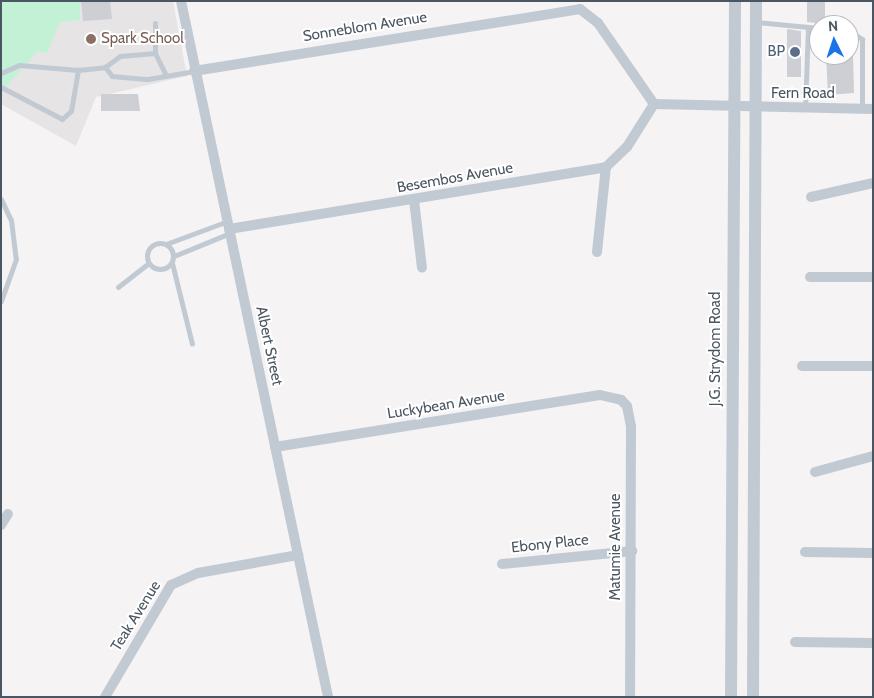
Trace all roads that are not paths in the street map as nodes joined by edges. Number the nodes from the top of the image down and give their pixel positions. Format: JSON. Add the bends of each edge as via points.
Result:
{"nodes":[{"id":1,"x":181,"y":1,"type":"edge"},
{"id":2,"x":735,"y":1,"type":"edge"},
{"id":3,"x":756,"y":1,"type":"edge"},
{"id":4,"x":756,"y":22,"type":"junction"},
{"id":5,"x":155,"y":23,"type":"dead end"},
{"id":6,"x":808,"y":27,"type":"joint"},
{"id":7,"x":859,"y":37,"type":"edge"},
{"id":8,"x":155,"y":53,"type":"junction"},
{"id":9,"x":105,"y":67,"type":"junction"},
{"id":10,"x":78,"y":70,"type":"junction"},
{"id":11,"x":194,"y":71,"type":"junction"},
{"id":12,"x":1,"y":73,"type":"edge"},
{"id":13,"x":166,"y":76,"type":"junction"},
{"id":14,"x":1,"y":87,"type":"edge"},
{"id":15,"x":654,"y":104,"type":"junction"},
{"id":16,"x":732,"y":108,"type":"junction"},
{"id":17,"x":756,"y":109,"type":"junction"},
{"id":18,"x":805,"y":109,"type":"junction"},
{"id":19,"x":862,"y":109,"type":"junction"},
{"id":20,"x":873,"y":109,"type":"edge"},
{"id":21,"x":606,"y":167,"type":"junction"},
{"id":22,"x":873,"y":183,"type":"edge"},
{"id":23,"x":811,"y":197,"type":"dead end"},
{"id":24,"x":1,"y":199,"type":"edge"},
{"id":25,"x":414,"y":200,"type":"junction"},
{"id":26,"x":229,"y":228,"type":"junction"},
{"id":27,"x":166,"y":244,"type":"junction"},
{"id":28,"x":598,"y":252,"type":"dead end"},
{"id":29,"x":174,"y":256,"type":"junction"},
{"id":30,"x":172,"y":262,"type":"junction"},
{"id":31,"x":149,"y":263,"type":"junction"},
{"id":32,"x":422,"y":268,"type":"dead end"},
{"id":33,"x":810,"y":277,"type":"dead end"},
{"id":34,"x":873,"y":277,"type":"edge"},
{"id":35,"x":118,"y":287,"type":"dead end"},
{"id":36,"x":1,"y":301,"type":"edge"},
{"id":37,"x":192,"y":344,"type":"dead end"},
{"id":38,"x":802,"y":366,"type":"dead end"},
{"id":39,"x":873,"y":366,"type":"edge"},
{"id":40,"x":621,"y":400,"type":"joint"},
{"id":41,"x":275,"y":447,"type":"junction"},
{"id":42,"x":873,"y":456,"type":"edge"},
{"id":43,"x":816,"y":472,"type":"dead end"},
{"id":44,"x":8,"y":514,"type":"dead end"},
{"id":45,"x":1,"y":525,"type":"edge"},
{"id":46,"x":632,"y":551,"type":"junction"},
{"id":47,"x":805,"y":552,"type":"dead end"},
{"id":48,"x":873,"y":553,"type":"edge"},
{"id":49,"x":298,"y":555,"type":"junction"},
{"id":50,"x":502,"y":564,"type":"dead end"},
{"id":51,"x":795,"y":642,"type":"dead end"},
{"id":52,"x":873,"y":643,"type":"edge"},
{"id":53,"x":105,"y":697,"type":"edge"},
{"id":54,"x":328,"y":697,"type":"edge"},
{"id":55,"x":630,"y":697,"type":"edge"},
{"id":56,"x":731,"y":697,"type":"edge"},
{"id":57,"x":753,"y":697,"type":"edge"}],
"edges":[{"from":1,"to":11,"type":"street","name":"Albert Street"},
{"from":2,"to":16,"type":"street","name":"J.G. Strydom Road"},
{"from":3,"to":4,"type":"street"},
{"from":4,"to":6,"type":"lane"},
{"from":4,"to":17,"type":"street"},
{"from":5,"to":8,"type":"lane"},
{"from":6,"to":18,"type":"lane"},
{"from":7,"to":19,"type":"lane","via":[[862,39]]},
{"from":8,"to":9,"type":"lane","via":[[120,56]]},
{"from":8,"to":13,"type":"lane"},
{"from":9,"to":10,"type":"lane"},
{"from":9,"to":13,"type":"lane","via":[[112,76]]},
{"from":10,"to":12,"type":"lane","via":[[19,64]]},
{"from":10,"to":14,"type":"lane","via":[[71,111],[62,119]]},
{"from":11,"to":13,"type":"lane"},
{"from":11,"to":15,"type":"street","name":"Sonneblom Avenue","via":[[580,9],[598,23]]},
{"from":11,"to":26,"type":"street","name":"Albert Street"},
{"from":15,"to":16,"type":"street"},
{"from":15,"to":21,"type":"street","via":[[632,141]]},
{"from":16,"to":17,"type":"street","name":"Fern Road"},
{"from":16,"to":56,"type":"street","name":"J.G. Strydom Road"},
{"from":17,"to":18,"type":"street","name":"Fern Road"},
{"from":17,"to":57,"type":"street"},
{"from":18,"to":19,"type":"street","name":"Fern Road"},
{"from":19,"to":20,"type":"street","name":"Fern Road"},
{"from":21,"to":25,"type":"street","name":"Besembos Avenue"},
{"from":21,"to":28,"type":"street"},
{"from":22,"to":23,"type":"street"},
{"from":24,"to":36,"type":"lane","via":[[12,220],[16,259]]},
{"from":25,"to":26,"type":"street","name":"Besembos Avenue"},
{"from":25,"to":32,"type":"street"},
{"from":26,"to":27,"type":"lane"},
{"from":26,"to":29,"type":"lane"},
{"from":26,"to":41,"type":"street","name":"Albert Street"},
{"from":27,"to":29,"type":"lane"},
{"from":27,"to":31,"type":"lane","via":[[153,245]]},
{"from":29,"to":30,"type":"lane"},
{"from":30,"to":31,"type":"lane","via":[[161,270]]},
{"from":30,"to":37,"type":"lane"},
{"from":31,"to":35,"type":"lane"},
{"from":33,"to":34,"type":"street"},
{"from":38,"to":39,"type":"street"},
{"from":40,"to":41,"type":"street","name":"Luckybean Avenue","via":[[600,395]]},
{"from":40,"to":46,"type":"street","name":"Matumie Avenue","via":[[630,418]]},
{"from":41,"to":49,"type":"street","name":"Albert Street"},
{"from":42,"to":43,"type":"street"},
{"from":44,"to":45,"type":"street"},
{"from":46,"to":50,"type":"street","name":"Ebony Place"},
{"from":46,"to":55,"type":"street","name":"Matumie Avenue"},
{"from":47,"to":48,"type":"street"},
{"from":49,"to":53,"type":"street","name":"Teak Avenue","via":[[198,573],[171,585]]},
{"from":49,"to":54,"type":"street","name":"Albert Street"},
{"from":51,"to":52,"type":"street"}]}
